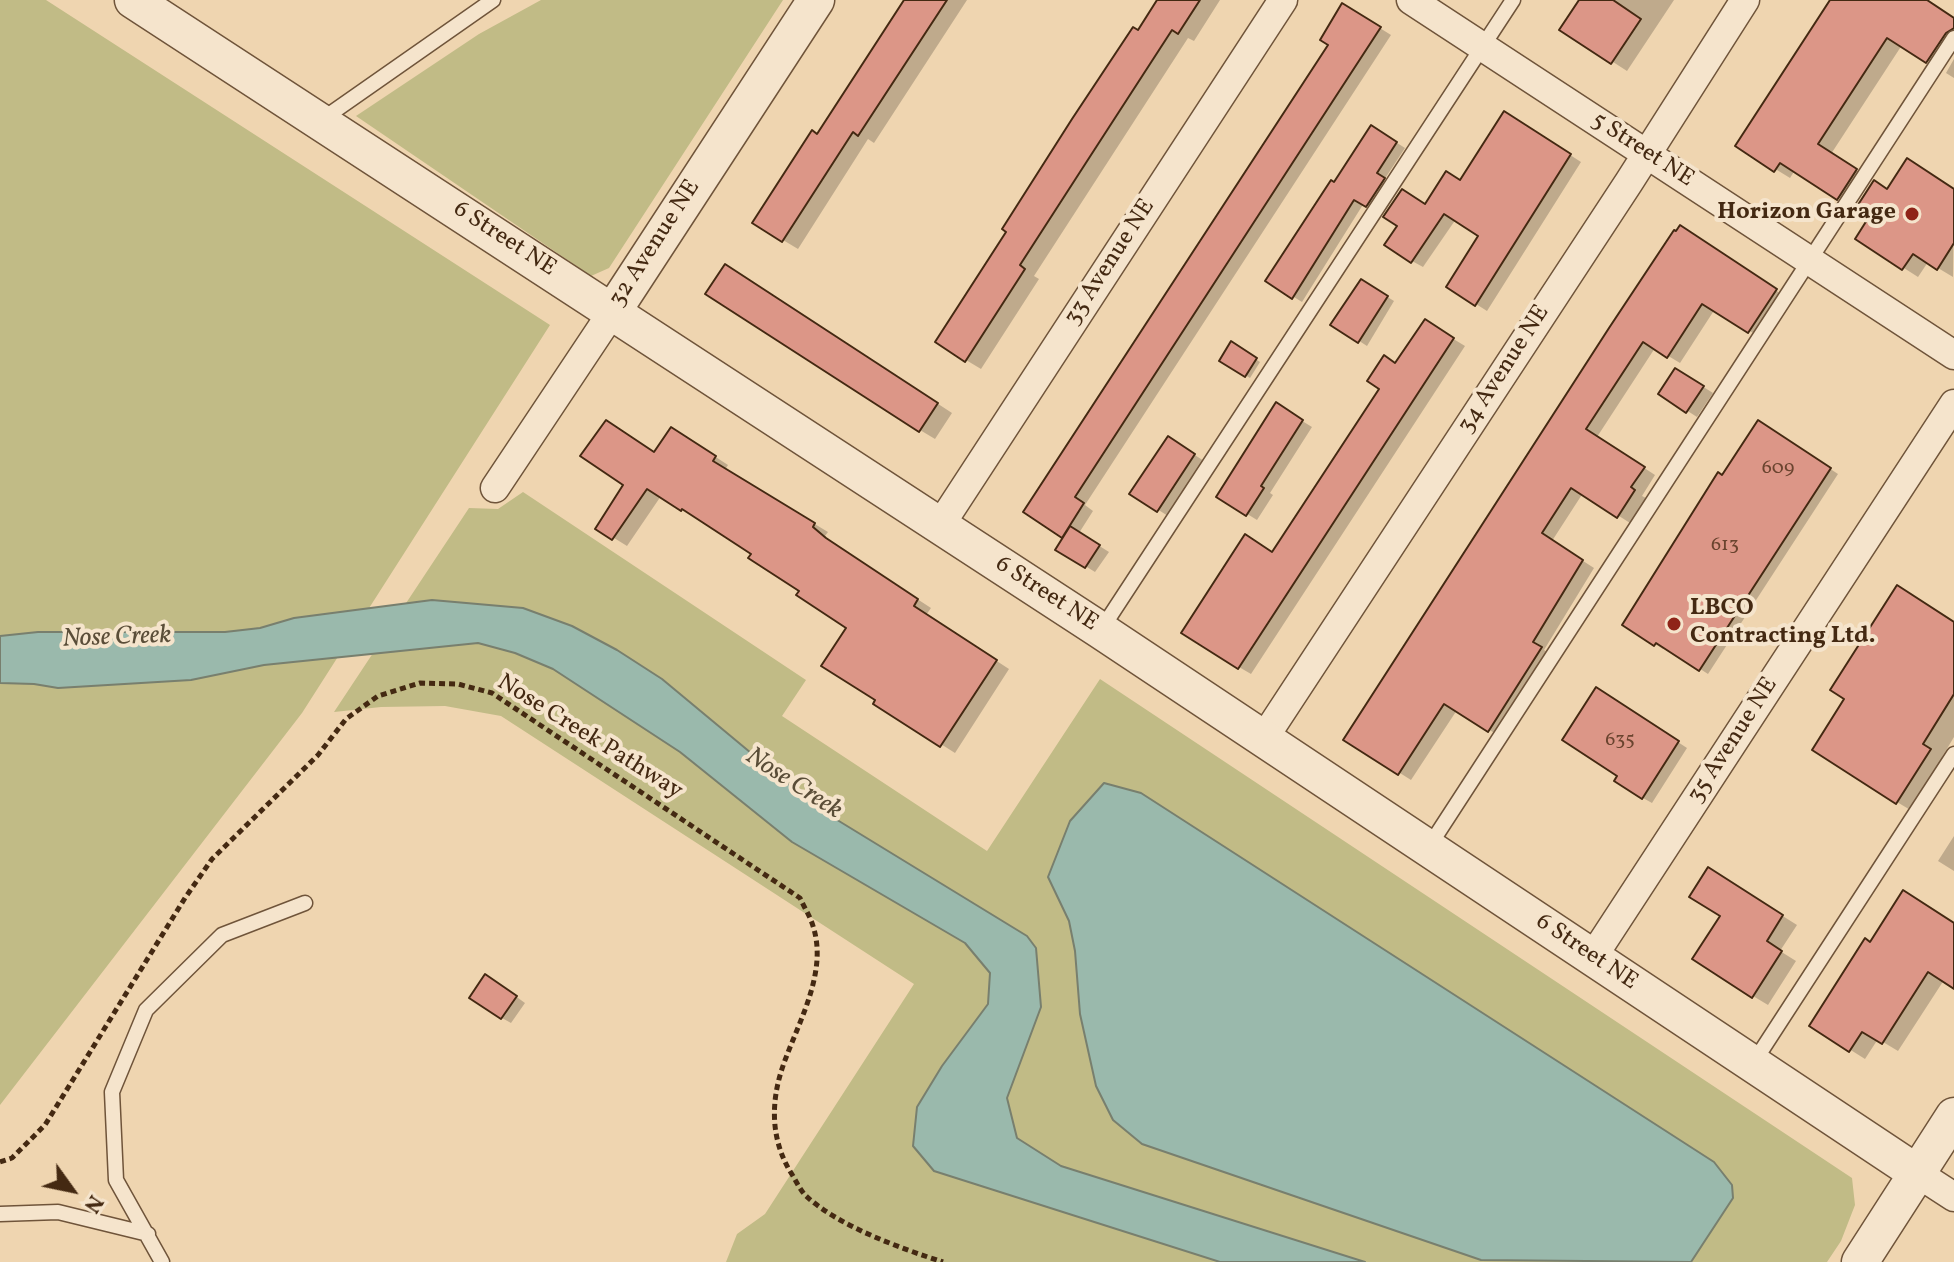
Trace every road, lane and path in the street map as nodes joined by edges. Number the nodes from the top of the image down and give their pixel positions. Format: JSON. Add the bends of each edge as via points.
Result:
{"nodes":[{"id":1,"x":133,"y":0,"type":"edge"},
{"id":2,"x":493,"y":0,"type":"edge"},
{"id":3,"x":816,"y":0,"type":"edge"},
{"id":4,"x":1283,"y":0,"type":"edge"},
{"id":5,"x":1411,"y":0,"type":"edge"},
{"id":6,"x":1513,"y":0,"type":"edge"},
{"id":7,"x":1745,"y":0,"type":"edge"},
{"id":8,"x":1954,"y":38,"type":"edge"},
{"id":9,"x":1484,"y":47,"type":"junction"},
{"id":10,"x":320,"y":121,"type":"junction"},
{"id":11,"x":1647,"y":154,"type":"junction"},
{"id":12,"x":1810,"y":259,"type":"junction"},
{"id":13,"x":613,"y":311,"type":"junction"},
{"id":14,"x":1954,"y":355,"type":"edge"},
{"id":15,"x":1954,"y":404,"type":"edge"},
{"id":16,"x":495,"y":488,"type":"dead end"},
{"id":17,"x":939,"y":527,"type":"junction"},
{"id":18,"x":1100,"y":630,"type":"junction"},
{"id":19,"x":1264,"y":738,"type":"junction"},
{"id":20,"x":1954,"y":754,"type":"edge"},
{"id":21,"x":1428,"y":848,"type":"junction"},
{"id":22,"x":305,"y":903,"type":"dead end"},
{"id":23,"x":1592,"y":958,"type":"junction"},
{"id":24,"x":1753,"y":1063,"type":"junction"},
{"id":25,"x":1954,"y":1116,"type":"edge"},
{"id":26,"x":0,"y":1162,"type":"edge"},
{"id":27,"x":1917,"y":1173,"type":"junction"},
{"id":28,"x":1954,"y":1197,"type":"edge"},
{"id":29,"x":0,"y":1214,"type":"edge"},
{"id":30,"x":148,"y":1234,"type":"junction"},
{"id":31,"x":162,"y":1262,"type":"edge"},
{"id":32,"x":943,"y":1262,"type":"edge"},
{"id":33,"x":1860,"y":1262,"type":"edge"}],
"edges":[{"from":1,"to":10,"type":"street","name":"6 Street NE"},
{"from":2,"to":10,"type":"lane"},
{"from":3,"to":13,"type":"street","name":"32 Avenue NE"},
{"from":4,"to":17,"type":"street","name":"33 Avenue NE"},
{"from":5,"to":9,"type":"street","name":"5 Street NE"},
{"from":6,"to":9,"type":"lane"},
{"from":7,"to":11,"type":"street","name":"34 Avenue NE"},
{"from":8,"to":12,"type":"lane"},
{"from":9,"to":11,"type":"street","name":"5 Street NE"},
{"from":9,"to":18,"type":"lane"},
{"from":10,"to":13,"type":"street","name":"6 Street NE"},
{"from":11,"to":12,"type":"street","name":"5 Street NE"},
{"from":11,"to":19,"type":"street","name":"34 Avenue NE"},
{"from":12,"to":14,"type":"street","name":"5 Street NE"},
{"from":12,"to":21,"type":"lane"},
{"from":13,"to":16,"type":"street","name":"32 Avenue NE"},
{"from":13,"to":17,"type":"street","name":"6 Street NE"},
{"from":15,"to":23,"type":"street","name":"35 Avenue NE"},
{"from":17,"to":18,"type":"street","name":"6 Street NE"},
{"from":18,"to":19,"type":"street","name":"6 Street NE"},
{"from":19,"to":21,"type":"street","name":"6 Street NE"},
{"from":20,"to":24,"type":"lane"},
{"from":21,"to":23,"type":"street","name":"6 Street NE"},
{"from":22,"to":30,"type":"lane","via":[[222,935],[146,1010],[112,1092],[116,1180]]},
{"from":23,"to":24,"type":"street","name":"6 Street NE"},
{"from":24,"to":27,"type":"street","name":"6 Street NE"},
{"from":25,"to":27,"type":"street"},
{"from":26,"to":32,"type":"path","name":"Nose Creek Pathway","via":[[12,1158],[45,1125],[212,859],[318,755],[346,719],[378,696],[420,683],[458,684],[492,693],[800,898],[814,927],[816,955],[811,996],[780,1073],[772,1117],[782,1159],[805,1195],[836,1217]]},
{"from":27,"to":28,"type":"street","name":"6 Street NE"},
{"from":27,"to":33,"type":"street"},
{"from":29,"to":30,"type":"lane","via":[[58,1212]]},
{"from":30,"to":31,"type":"lane"}]}
